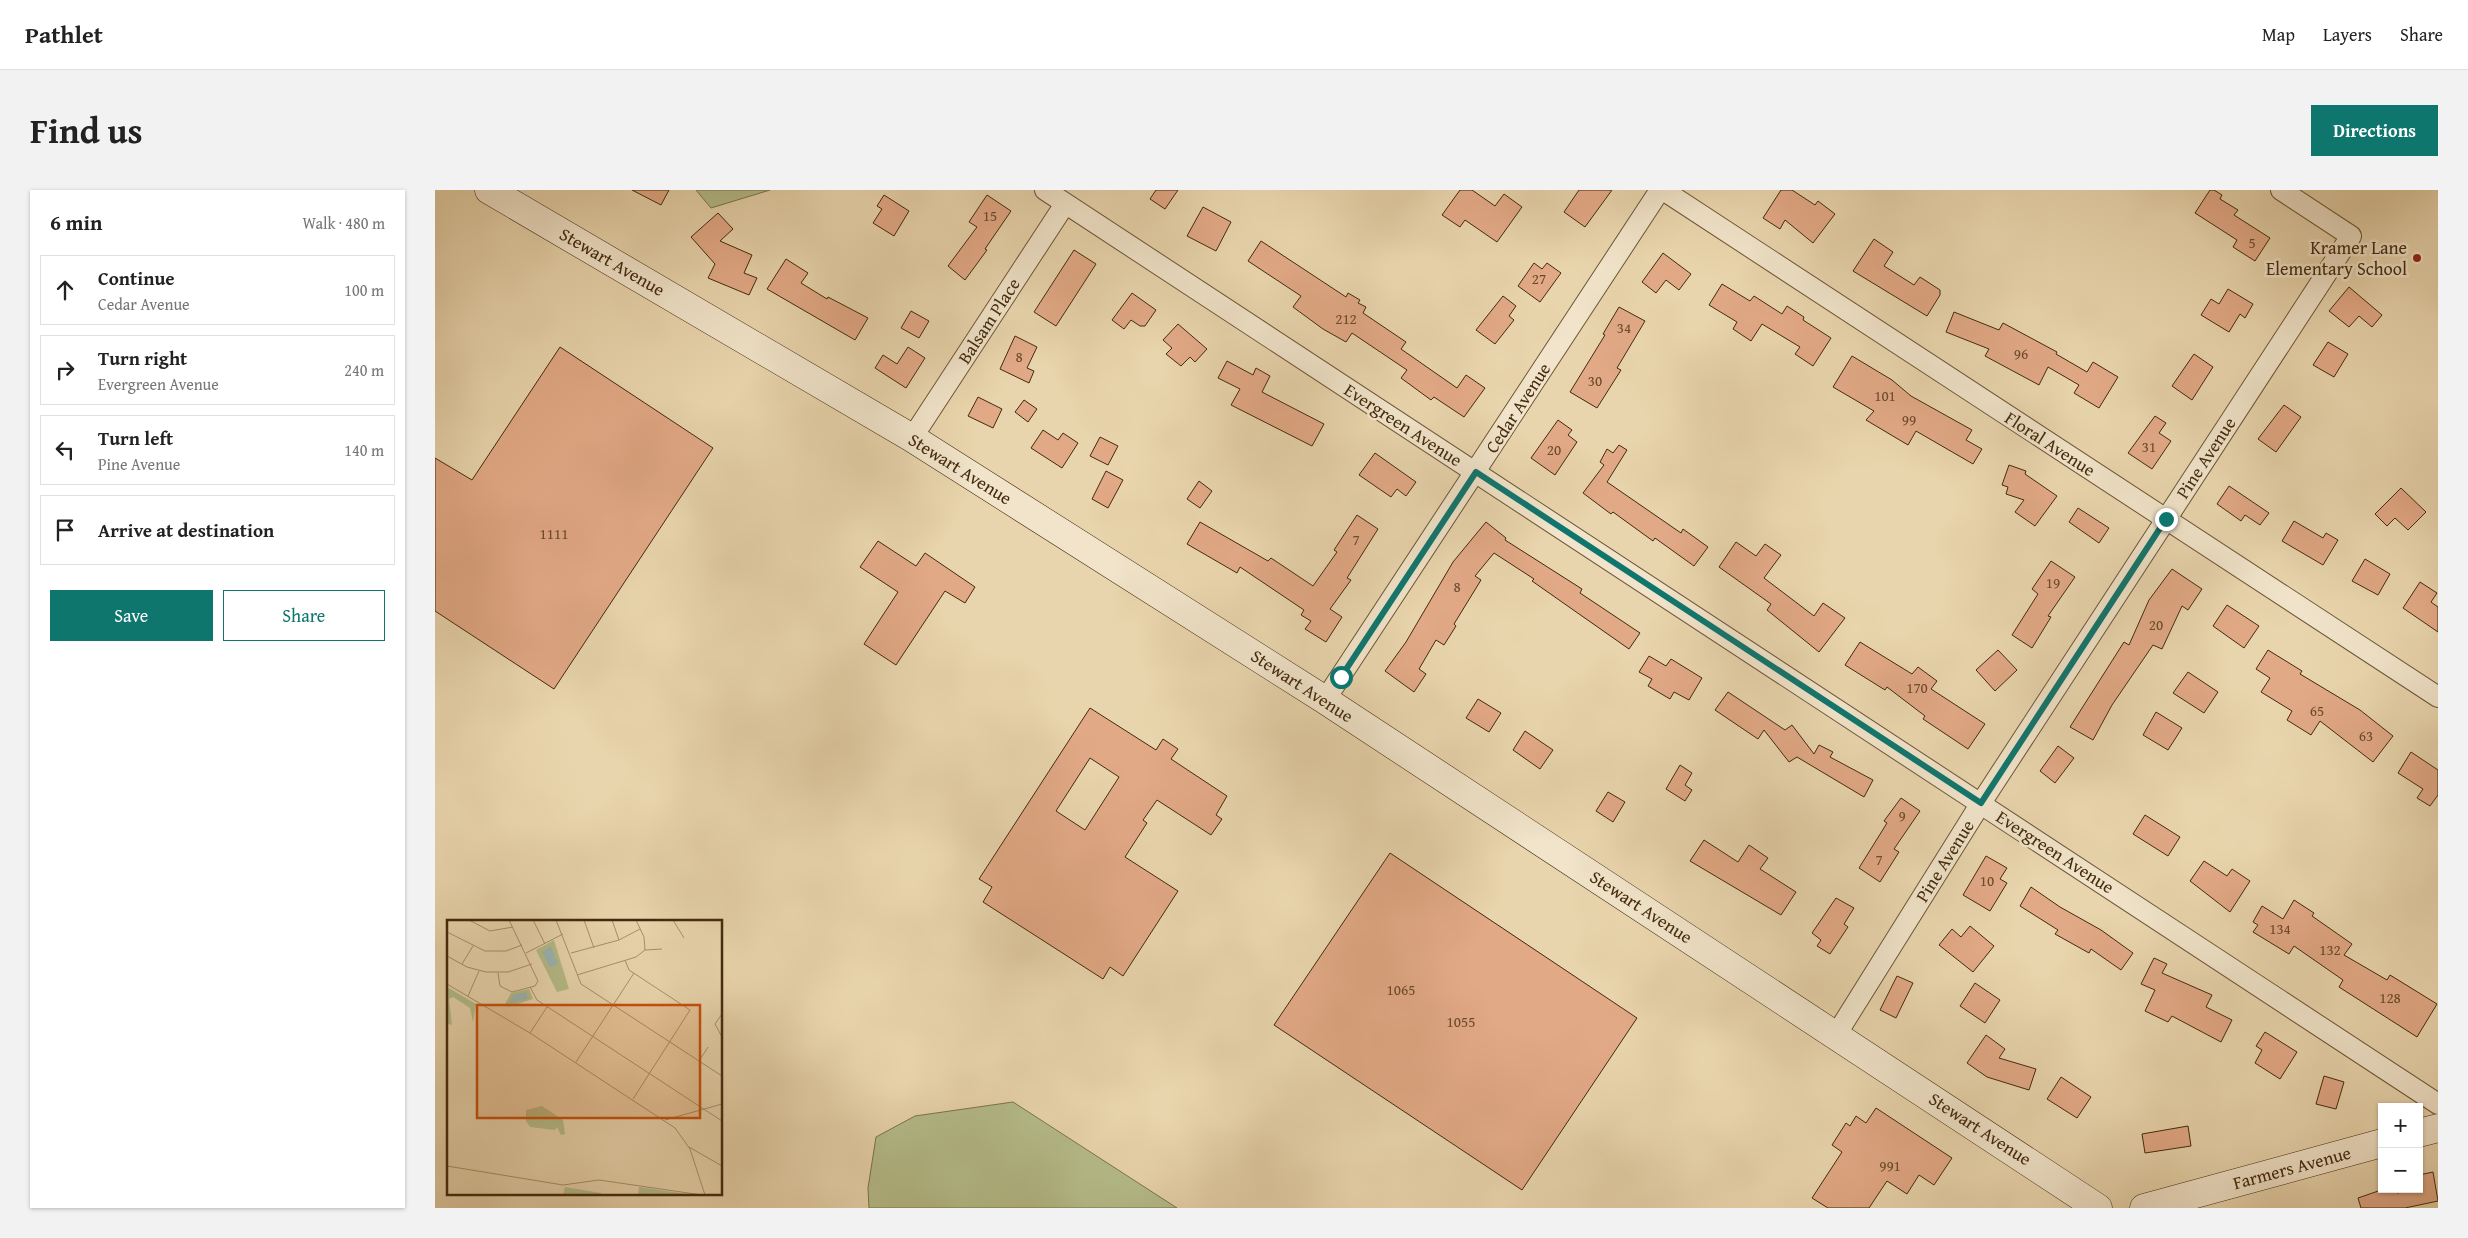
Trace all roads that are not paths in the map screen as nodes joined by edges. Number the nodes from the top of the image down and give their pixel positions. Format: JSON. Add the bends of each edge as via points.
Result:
{"nodes":[{"id":1,"x":489,"y":190,"type":"edge"},
{"id":2,"x":1045,"y":190,"type":"edge"},
{"id":3,"x":1661,"y":190,"type":"edge"},
{"id":4,"x":2281,"y":190,"type":"edge"},
{"id":5,"x":1065,"y":204,"type":"junction"},
{"id":6,"x":912,"y":438,"type":"junction"},
{"id":7,"x":1476,"y":472,"type":"junction"},
{"id":8,"x":2166,"y":519,"type":"junction"},
{"id":9,"x":2436,"y":691,"type":"edge"},
{"id":10,"x":1325,"y":700,"type":"junction"},
{"id":11,"x":1981,"y":803,"type":"junction"},
{"id":12,"x":1836,"y":1035,"type":"junction"},
{"id":13,"x":2438,"y":1104,"type":"edge"},
{"id":14,"x":2438,"y":1128,"type":"edge"},
{"id":15,"x":2423,"y":1132,"type":"edge"},
{"id":16,"x":2378,"y":1144,"type":"edge"},
{"id":17,"x":2098,"y":1208,"type":"edge"},
{"id":18,"x":2144,"y":1208,"type":"edge"}],
"edges":[{"from":1,"to":6,"type":"main road","name":"Stewart Avenue"},
{"from":2,"to":5,"type":"street","name":"Evergreen Avenue"},
{"from":3,"to":7,"type":"street","name":"Cedar Avenue"},
{"from":3,"to":8,"type":"street","name":"Floral Avenue"},
{"from":4,"to":8,"type":"street","name":"Pine Avenue","via":[[2351,236]]},
{"from":5,"to":6,"type":"street","name":"Balsam Place"},
{"from":5,"to":7,"type":"street","name":"Evergreen Avenue"},
{"from":6,"to":10,"type":"main road","name":"Stewart Avenue"},
{"from":7,"to":10,"type":"street","name":"Cedar Avenue"},
{"from":7,"to":11,"type":"street","name":"Evergreen Avenue"},
{"from":8,"to":9,"type":"street","name":"Floral Avenue"},
{"from":8,"to":11,"type":"street","name":"Pine Avenue"},
{"from":10,"to":12,"type":"main road","name":"Stewart Avenue"},
{"from":11,"to":12,"type":"street","name":"Pine Avenue"},
{"from":11,"to":13,"type":"street","name":"Evergreen Avenue"},
{"from":12,"to":17,"type":"main road","name":"Stewart Avenue"},
{"from":14,"to":15,"type":"main road"},
{"from":16,"to":18,"type":"main road","name":"Farmers Avenue"}]}
